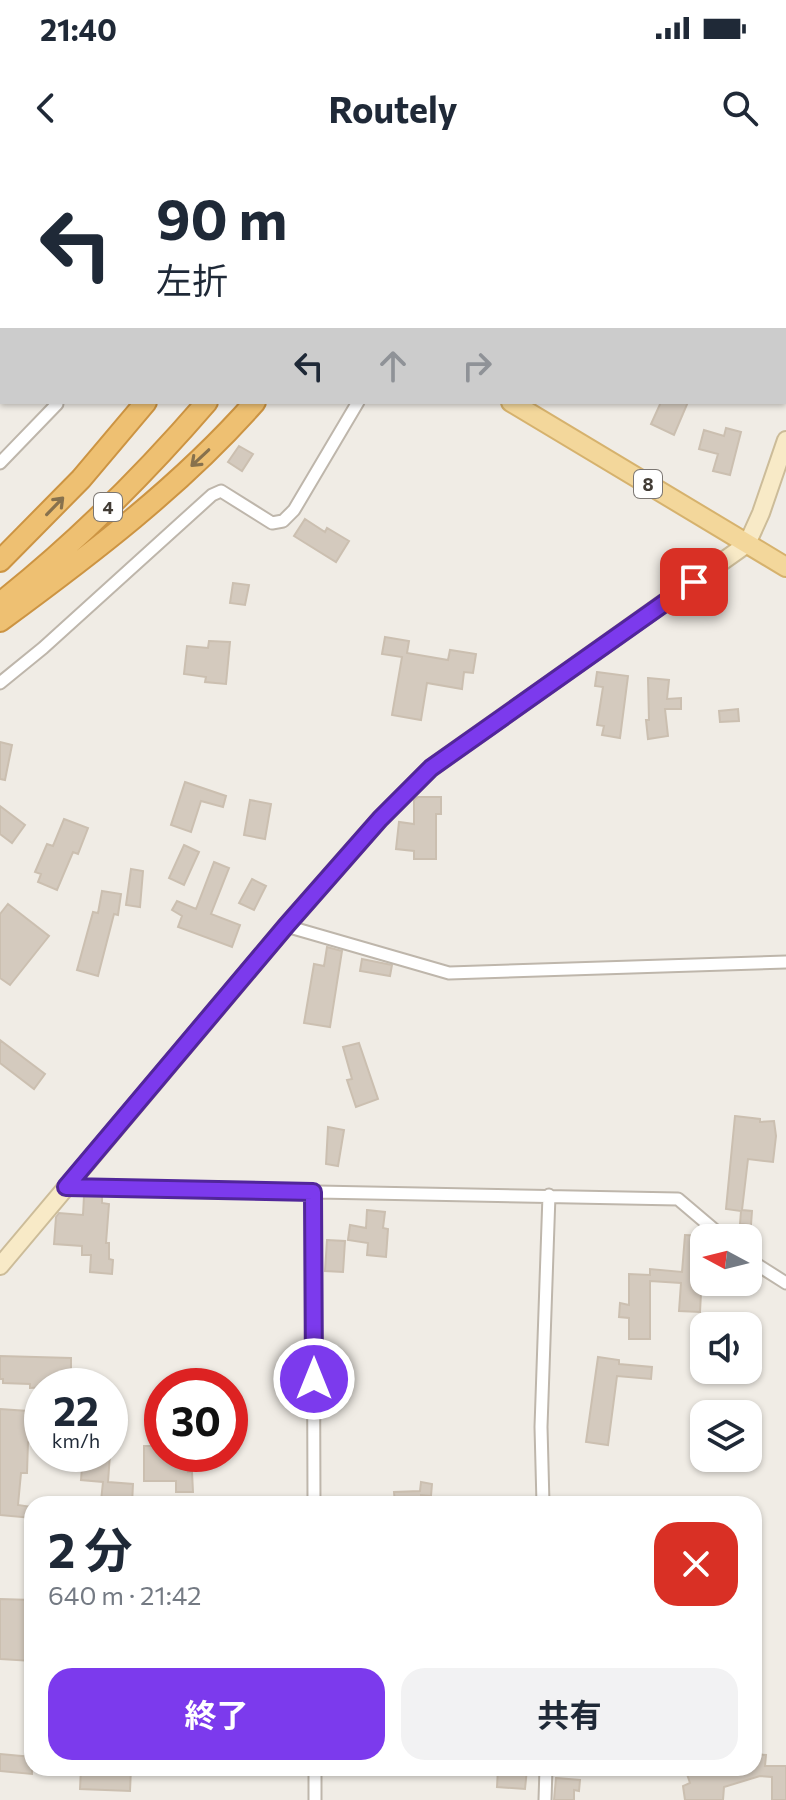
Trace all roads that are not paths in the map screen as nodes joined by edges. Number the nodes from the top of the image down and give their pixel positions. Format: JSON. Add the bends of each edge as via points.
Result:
{"nodes":[{"id":1,"x":57,"y":404,"type":"edge"},
{"id":2,"x":144,"y":404,"type":"edge"},
{"id":3,"x":205,"y":404,"type":"edge"},
{"id":4,"x":253,"y":404,"type":"edge"},
{"id":5,"x":357,"y":404,"type":"edge"},
{"id":6,"x":514,"y":404,"type":"edge"},
{"id":7,"x":786,"y":440,"type":"edge"},
{"id":8,"x":0,"y":463,"type":"edge"},
{"id":9,"x":747,"y":544,"type":"junction"},
{"id":10,"x":0,"y":561,"type":"edge"},
{"id":11,"x":786,"y":567,"type":"edge"},
{"id":12,"x":0,"y":603,"type":"edge"},
{"id":13,"x":0,"y":621,"type":"edge"},
{"id":14,"x":0,"y":683,"type":"edge"},
{"id":15,"x":286,"y":926,"type":"junction"},
{"id":16,"x":786,"y":962,"type":"edge"},
{"id":17,"x":66,"y":1187,"type":"junction"},
{"id":18,"x":313,"y":1192,"type":"junction"},
{"id":19,"x":549,"y":1195,"type":"junction"},
{"id":20,"x":707,"y":1224,"type":"edge"},
{"id":21,"x":0,"y":1266,"type":"edge"},
{"id":22,"x":762,"y":1268,"type":"edge"},
{"id":23,"x":786,"y":1283,"type":"edge"},
{"id":24,"x":314,"y":1496,"type":"edge"},
{"id":25,"x":543,"y":1496,"type":"edge"},
{"id":26,"x":315,"y":1776,"type":"edge"},
{"id":27,"x":546,"y":1776,"type":"edge"},
{"id":28,"x":315,"y":1800,"type":"edge"},
{"id":29,"x":545,"y":1800,"type":"edge"}],
"edges":[{"from":1,"to":8,"type":"street"},
{"from":10,"to":2,"type":"highway","one_way":true,"via":[[81,479]]},
{"from":3,"to":12,"type":"highway","number":"4","via":[[97,519]]},
{"from":4,"to":13,"type":"highway","one_way":true,"via":[[163,491]]},
{"from":5,"to":14,"type":"street","via":[[283,521],[272,523],[221,491],[212,495]]},
{"from":6,"to":9,"type":"main road","number":"8"},
{"from":7,"to":9,"type":"street"},
{"from":9,"to":11,"type":"main road","number":"8"},
{"from":9,"to":15,"type":"street","via":[[431,768]]},
{"from":15,"to":16,"type":"street","via":[[449,973]]},
{"from":15,"to":17,"type":"street"},
{"from":17,"to":18,"type":"street"},
{"from":17,"to":21,"type":"street"},
{"from":18,"to":19,"type":"street"},
{"from":18,"to":24,"type":"street"},
{"from":19,"to":20,"type":"street","via":[[678,1199]]},
{"from":19,"to":25,"type":"street"},
{"from":22,"to":23,"type":"street"},
{"from":26,"to":28,"type":"street"},
{"from":27,"to":29,"type":"street"}]}
